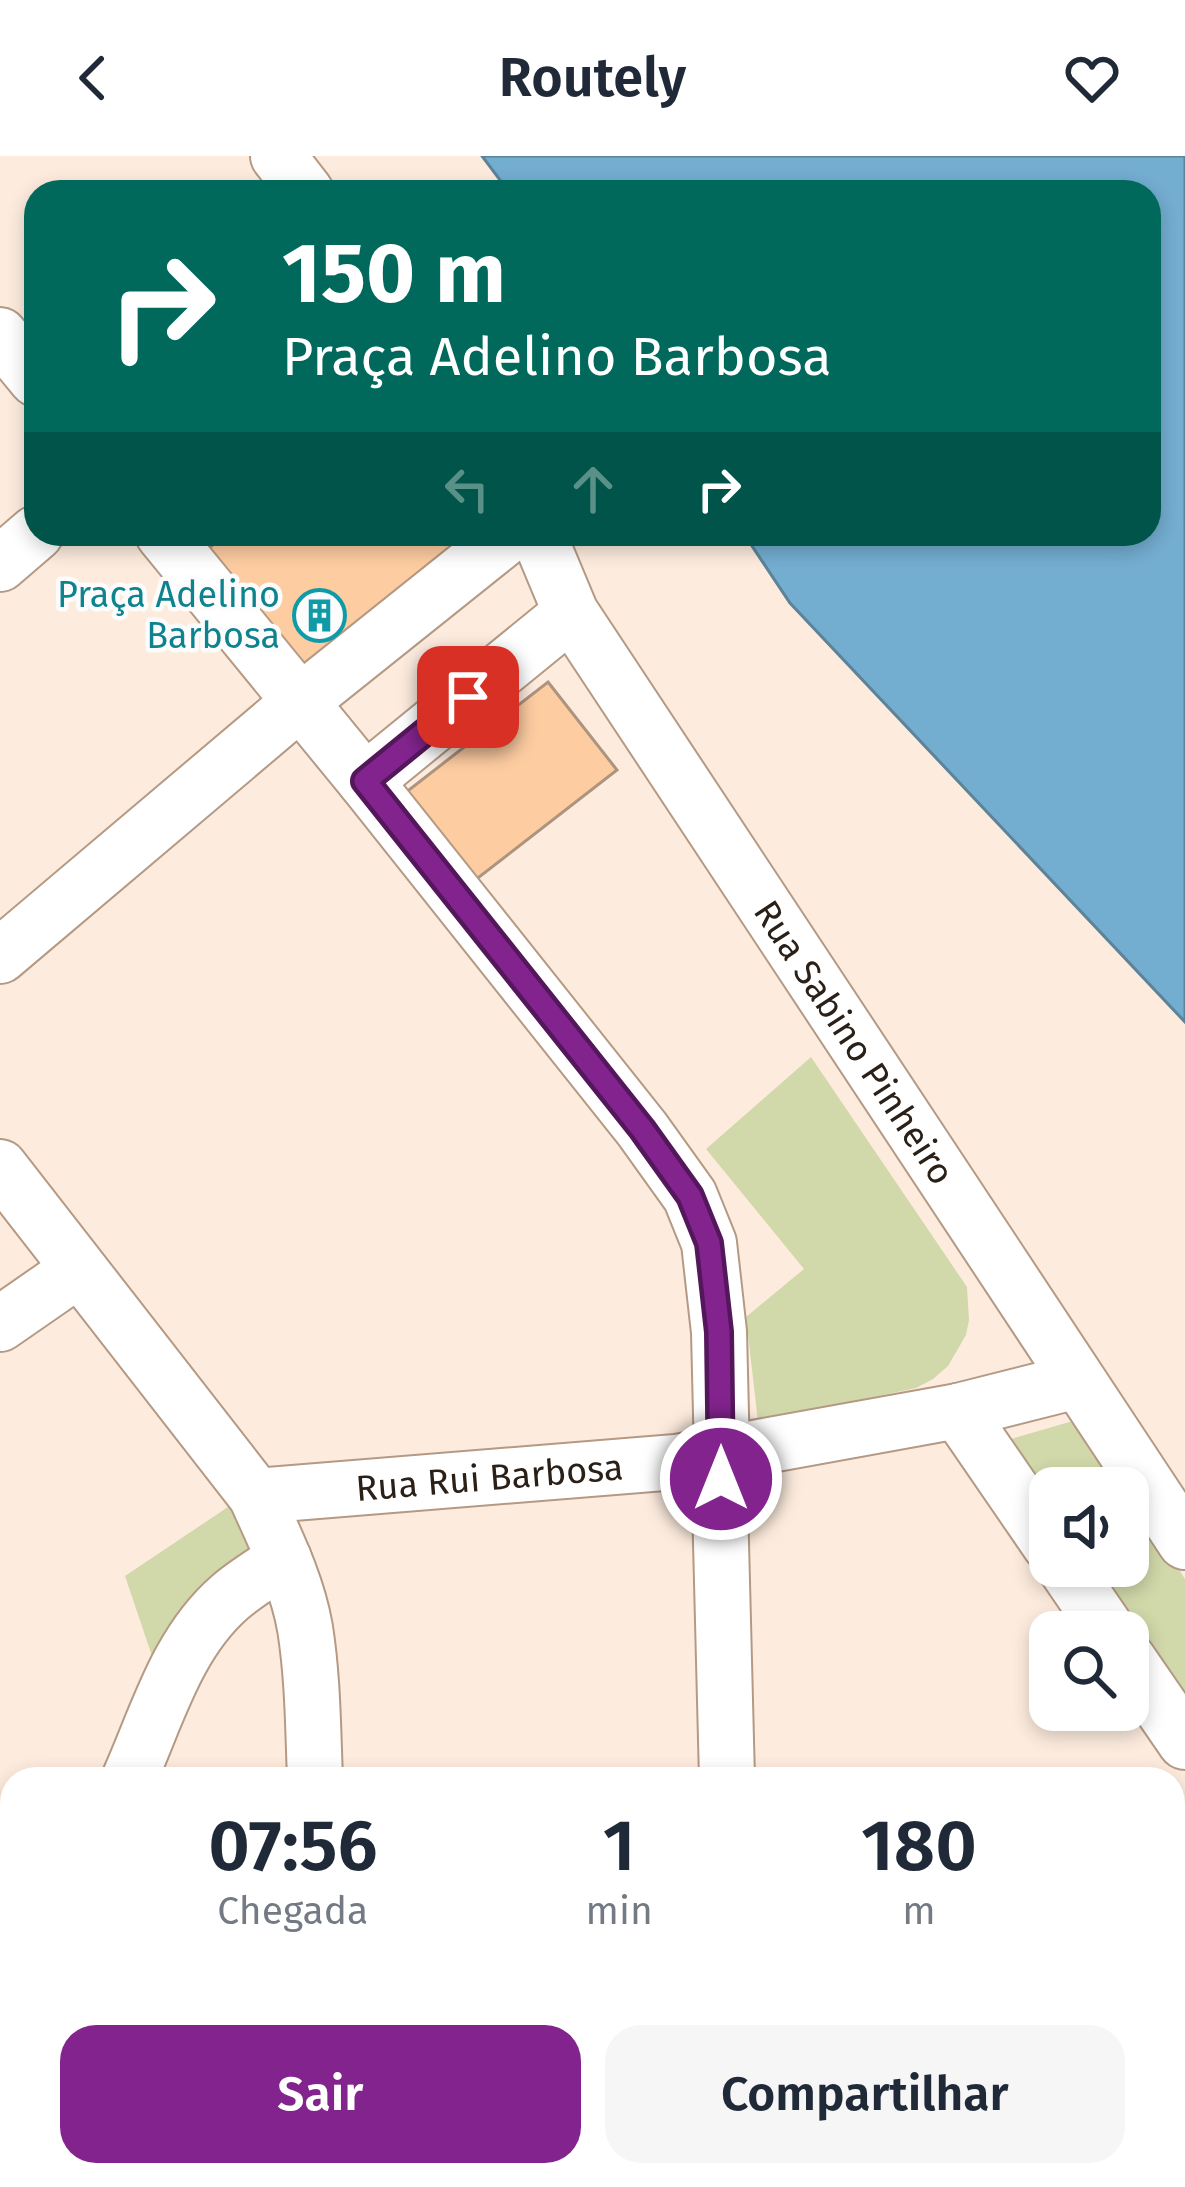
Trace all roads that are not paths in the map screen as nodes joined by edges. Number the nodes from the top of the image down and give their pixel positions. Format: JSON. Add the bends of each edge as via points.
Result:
{"nodes":[{"id":1,"x":278,"y":156,"type":"edge"},
{"id":2,"x":297,"y":180,"type":"edge"},
{"id":3,"x":0,"y":335,"type":"edge"},
{"id":4,"x":24,"y":364,"type":"edge"},
{"id":5,"x":24,"y":543,"type":"edge"},
{"id":6,"x":173,"y":546,"type":"edge"},
{"id":7,"x":495,"y":546,"type":"edge"},
{"id":8,"x":543,"y":546,"type":"edge"},
{"id":9,"x":0,"y":564,"type":"edge"},
{"id":10,"x":571,"y":613,"type":"junction"},
{"id":11,"x":300,"y":702,"type":"junction"},
{"id":12,"x":365,"y":781,"type":"junction"},
{"id":13,"x":0,"y":956,"type":"edge"},
{"id":14,"x":0,"y":1167,"type":"edge"},
{"id":15,"x":78,"y":1270,"type":"junction"},
{"id":16,"x":0,"y":1324,"type":"edge"},
{"id":17,"x":1077,"y":1381,"type":"junction"},
{"id":18,"x":958,"y":1411,"type":"junction"},
{"id":19,"x":722,"y":1455,"type":"junction"},
{"id":20,"x":256,"y":1496,"type":"junction"},
{"id":21,"x":1029,"y":1515,"type":"edge"},
{"id":22,"x":1185,"y":1542,"type":"edge"},
{"id":23,"x":284,"y":1559,"type":"junction"},
{"id":24,"x":1149,"y":1690,"type":"edge"},
{"id":25,"x":1185,"y":1742,"type":"edge"},
{"id":26,"x":134,"y":1767,"type":"edge"},
{"id":27,"x":314,"y":1767,"type":"edge"},
{"id":28,"x":727,"y":1767,"type":"edge"}],
"edges":[{"from":1,"to":2,"type":"street"},
{"from":3,"to":4,"type":"street"},
{"from":5,"to":9,"type":"street"},
{"from":6,"to":11,"type":"street"},
{"from":7,"to":11,"type":"street"},
{"from":8,"to":10,"type":"street","name":"Rua Sabino Pinheiro"},
{"from":10,"to":12,"type":"street"},
{"from":10,"to":17,"type":"street","name":"Rua Sabino Pinheiro"},
{"from":11,"to":12,"type":"street"},
{"from":11,"to":13,"type":"street"},
{"from":12,"to":19,"type":"street","via":[[690,1196],[709,1243]]},
{"from":14,"to":15,"type":"street"},
{"from":15,"to":16,"type":"street"},
{"from":15,"to":20,"type":"street"},
{"from":17,"to":18,"type":"street","name":"Rua Rui Barbosa"},
{"from":17,"to":22,"type":"street","name":"Rua Sabino Pinheiro"},
{"from":18,"to":19,"type":"street","name":"Rua Rui Barbosa"},
{"from":18,"to":21,"type":"street"},
{"from":19,"to":20,"type":"street","name":"Rua Rui Barbosa"},
{"from":19,"to":28,"type":"street"},
{"from":20,"to":23,"type":"street"},
{"from":23,"to":26,"type":"street","via":[[201,1629]]},
{"from":23,"to":27,"type":"street","via":[[304,1626]]},
{"from":24,"to":25,"type":"street"}]}
